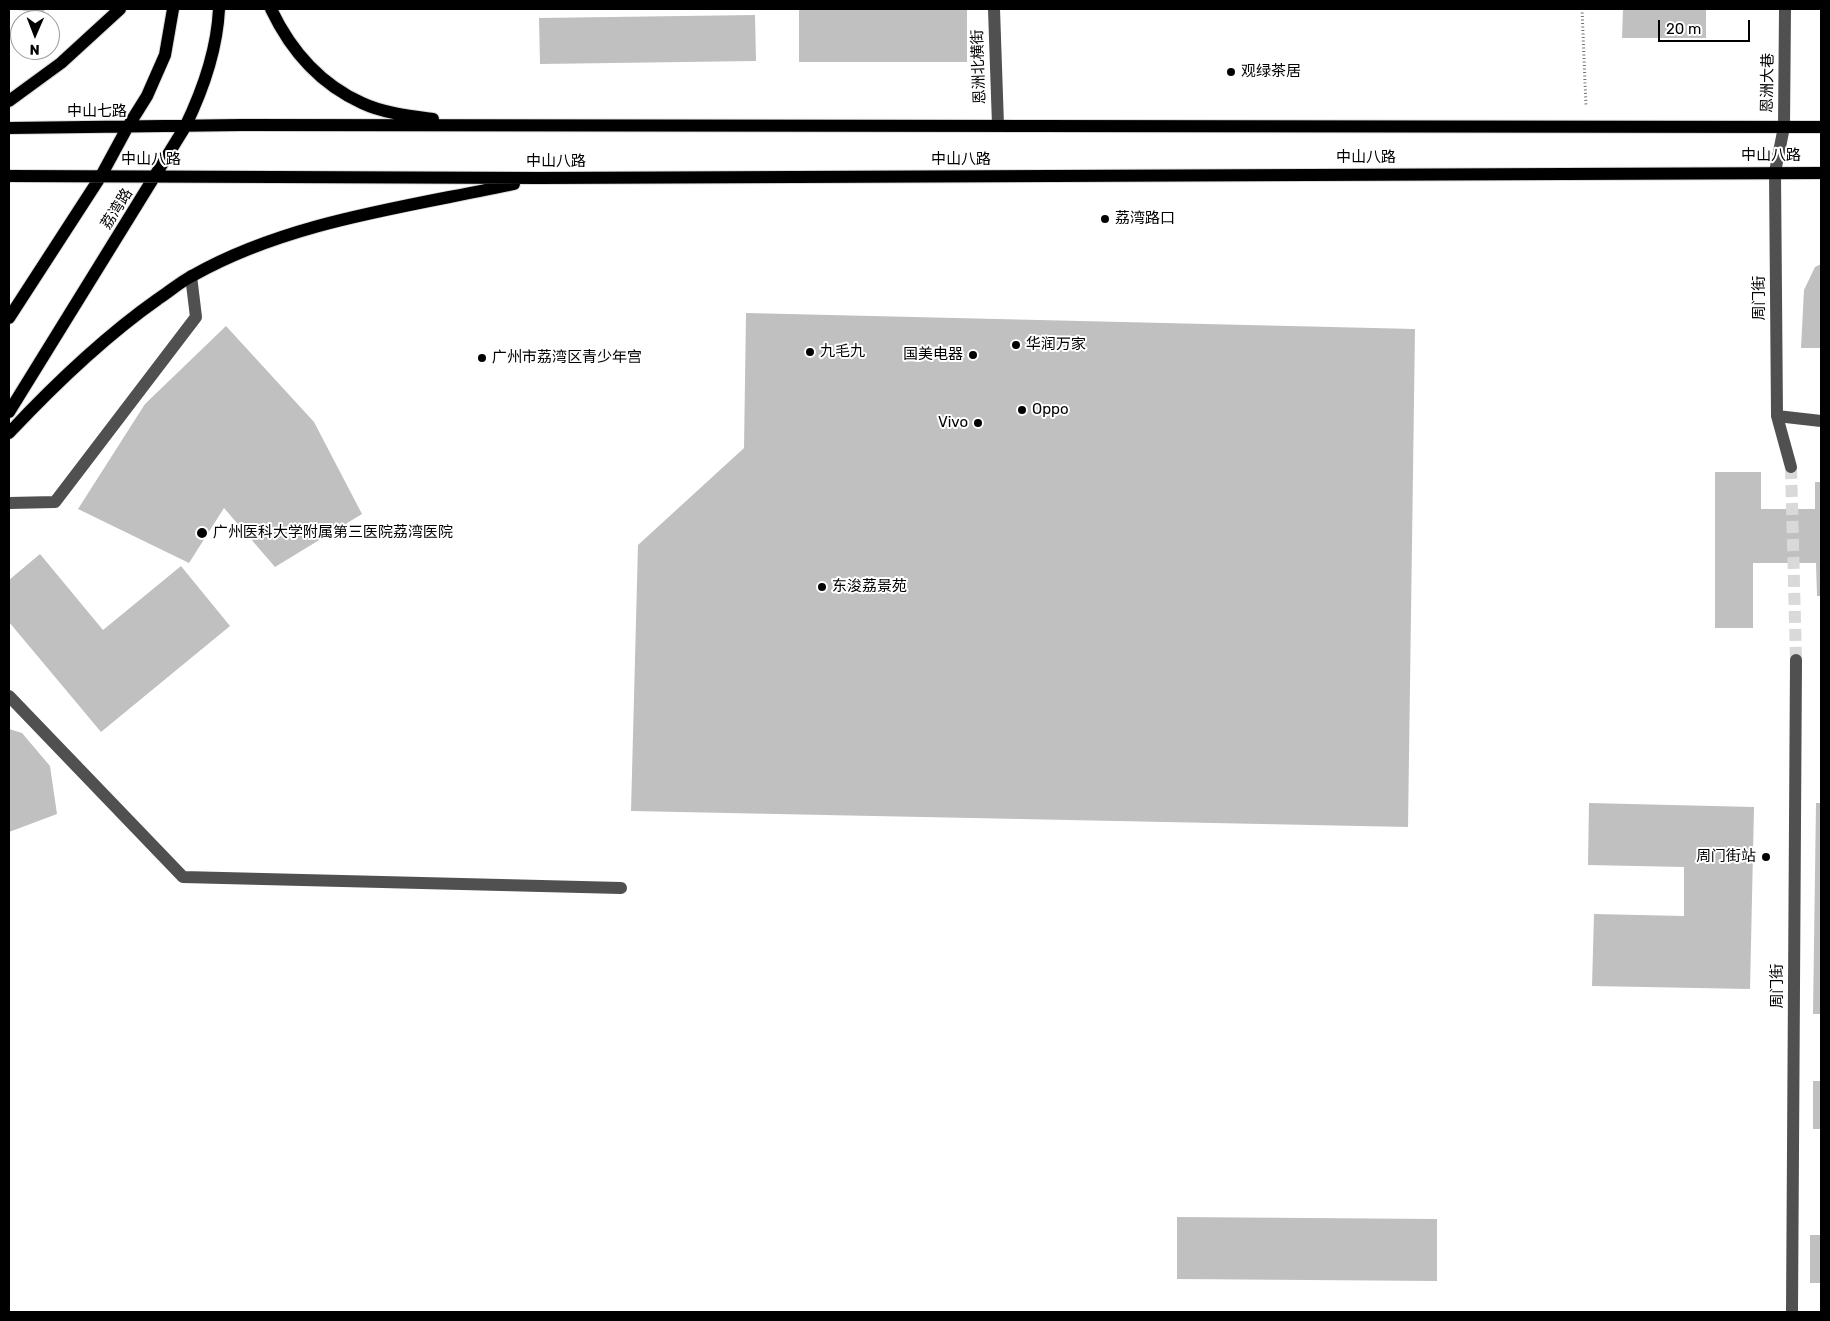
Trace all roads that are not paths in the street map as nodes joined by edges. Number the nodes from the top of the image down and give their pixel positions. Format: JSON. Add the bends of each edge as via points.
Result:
{"nodes":[{"id":1,"x":120,"y":9,"type":"edge"},
{"id":2,"x":173,"y":9,"type":"edge"},
{"id":3,"x":219,"y":9,"type":"edge"},
{"id":4,"x":271,"y":9,"type":"edge"},
{"id":5,"x":994,"y":9,"type":"edge"},
{"id":6,"x":1786,"y":9,"type":"edge"},
{"id":7,"x":9,"y":101,"type":"edge"},
{"id":8,"x":500,"y":125,"type":"junction"},
{"id":9,"x":998,"y":125,"type":"junction"},
{"id":10,"x":185,"y":127,"type":"junction"},
{"id":11,"x":1784,"y":127,"type":"junction"},
{"id":12,"x":1821,"y":127,"type":"edge"},
{"id":13,"x":9,"y":128,"type":"edge"},
{"id":14,"x":127,"y":128,"type":"junction"},
{"id":15,"x":1775,"y":172,"type":"junction"},
{"id":16,"x":1821,"y":173,"type":"edge"},
{"id":17,"x":9,"y":176,"type":"edge"},
{"id":18,"x":101,"y":176,"type":"junction"},
{"id":19,"x":156,"y":177,"type":"junction"},
{"id":20,"x":539,"y":178,"type":"junction"},
{"id":21,"x":191,"y":276,"type":"junction"},
{"id":22,"x":9,"y":318,"type":"edge"},
{"id":23,"x":9,"y":412,"type":"edge"},
{"id":24,"x":1777,"y":416,"type":"junction"},
{"id":25,"x":1821,"y":421,"type":"edge"},
{"id":26,"x":9,"y":432,"type":"edge"},
{"id":27,"x":1791,"y":467,"type":"tunnel mouth"},
{"id":28,"x":9,"y":503,"type":"edge"},
{"id":29,"x":1796,"y":660,"type":"tunnel mouth"},
{"id":30,"x":9,"y":696,"type":"edge"},
{"id":31,"x":621,"y":888,"type":"dead end"},
{"id":32,"x":1792,"y":1312,"type":"edge"}],
"edges":[{"from":1,"to":7,"type":"main road","via":[[61,64]]},
{"from":2,"to":14,"type":"main road","name":"荔湾路","via":[[165,55],[147,96]]},
{"from":3,"to":10,"type":"main road","name":"荔湾路","via":[[212,62]]},
{"from":4,"to":8,"type":"main road","via":[[300,58],[328,82],[362,103],[397,114]]},
{"from":5,"to":9,"type":"street","name":"恩洲北横街"},
{"from":6,"to":11,"type":"street","name":"恩洲大巷"},
{"from":8,"to":9,"type":"main road","name":"中山八路"},
{"from":8,"to":10,"type":"main road","name":"中山八路"},
{"from":9,"to":11,"type":"main road","name":"中山八路"},
{"from":10,"to":14,"type":"main road","name":"中山七路"},
{"from":10,"to":19,"type":"main road","name":"荔湾路"},
{"from":11,"to":12,"type":"main road","name":"中山八路"},
{"from":11,"to":15,"type":"street","name":"周门街"},
{"from":13,"to":14,"type":"main road","name":"中山七路"},
{"from":14,"to":18,"type":"main road","name":"荔湾路"},
{"from":15,"to":16,"type":"main road","name":"中山八路"},
{"from":15,"to":20,"type":"main road","name":"中山八路"},
{"from":15,"to":24,"type":"street","name":"周门街"},
{"from":17,"to":18,"type":"main road"},
{"from":18,"to":19,"type":"main road","name":"中山八路"},
{"from":18,"to":22,"type":"main road","name":"荔湾路"},
{"from":19,"to":20,"type":"main road","name":"中山八路"},
{"from":19,"to":23,"type":"main road","name":"荔湾路"},
{"from":20,"to":21,"type":"main road","via":[[303,231],[245,250]]},
{"from":21,"to":26,"type":"main road","via":[[131,318]]},
{"from":21,"to":28,"type":"street","via":[[196,317],[56,502]]},
{"from":24,"to":25,"type":"street"},
{"from":24,"to":27,"type":"street","name":"周门街"},
{"from":29,"to":32,"type":"street","name":"周门街"},
{"from":30,"to":31,"type":"street","via":[[183,877]]}]}
